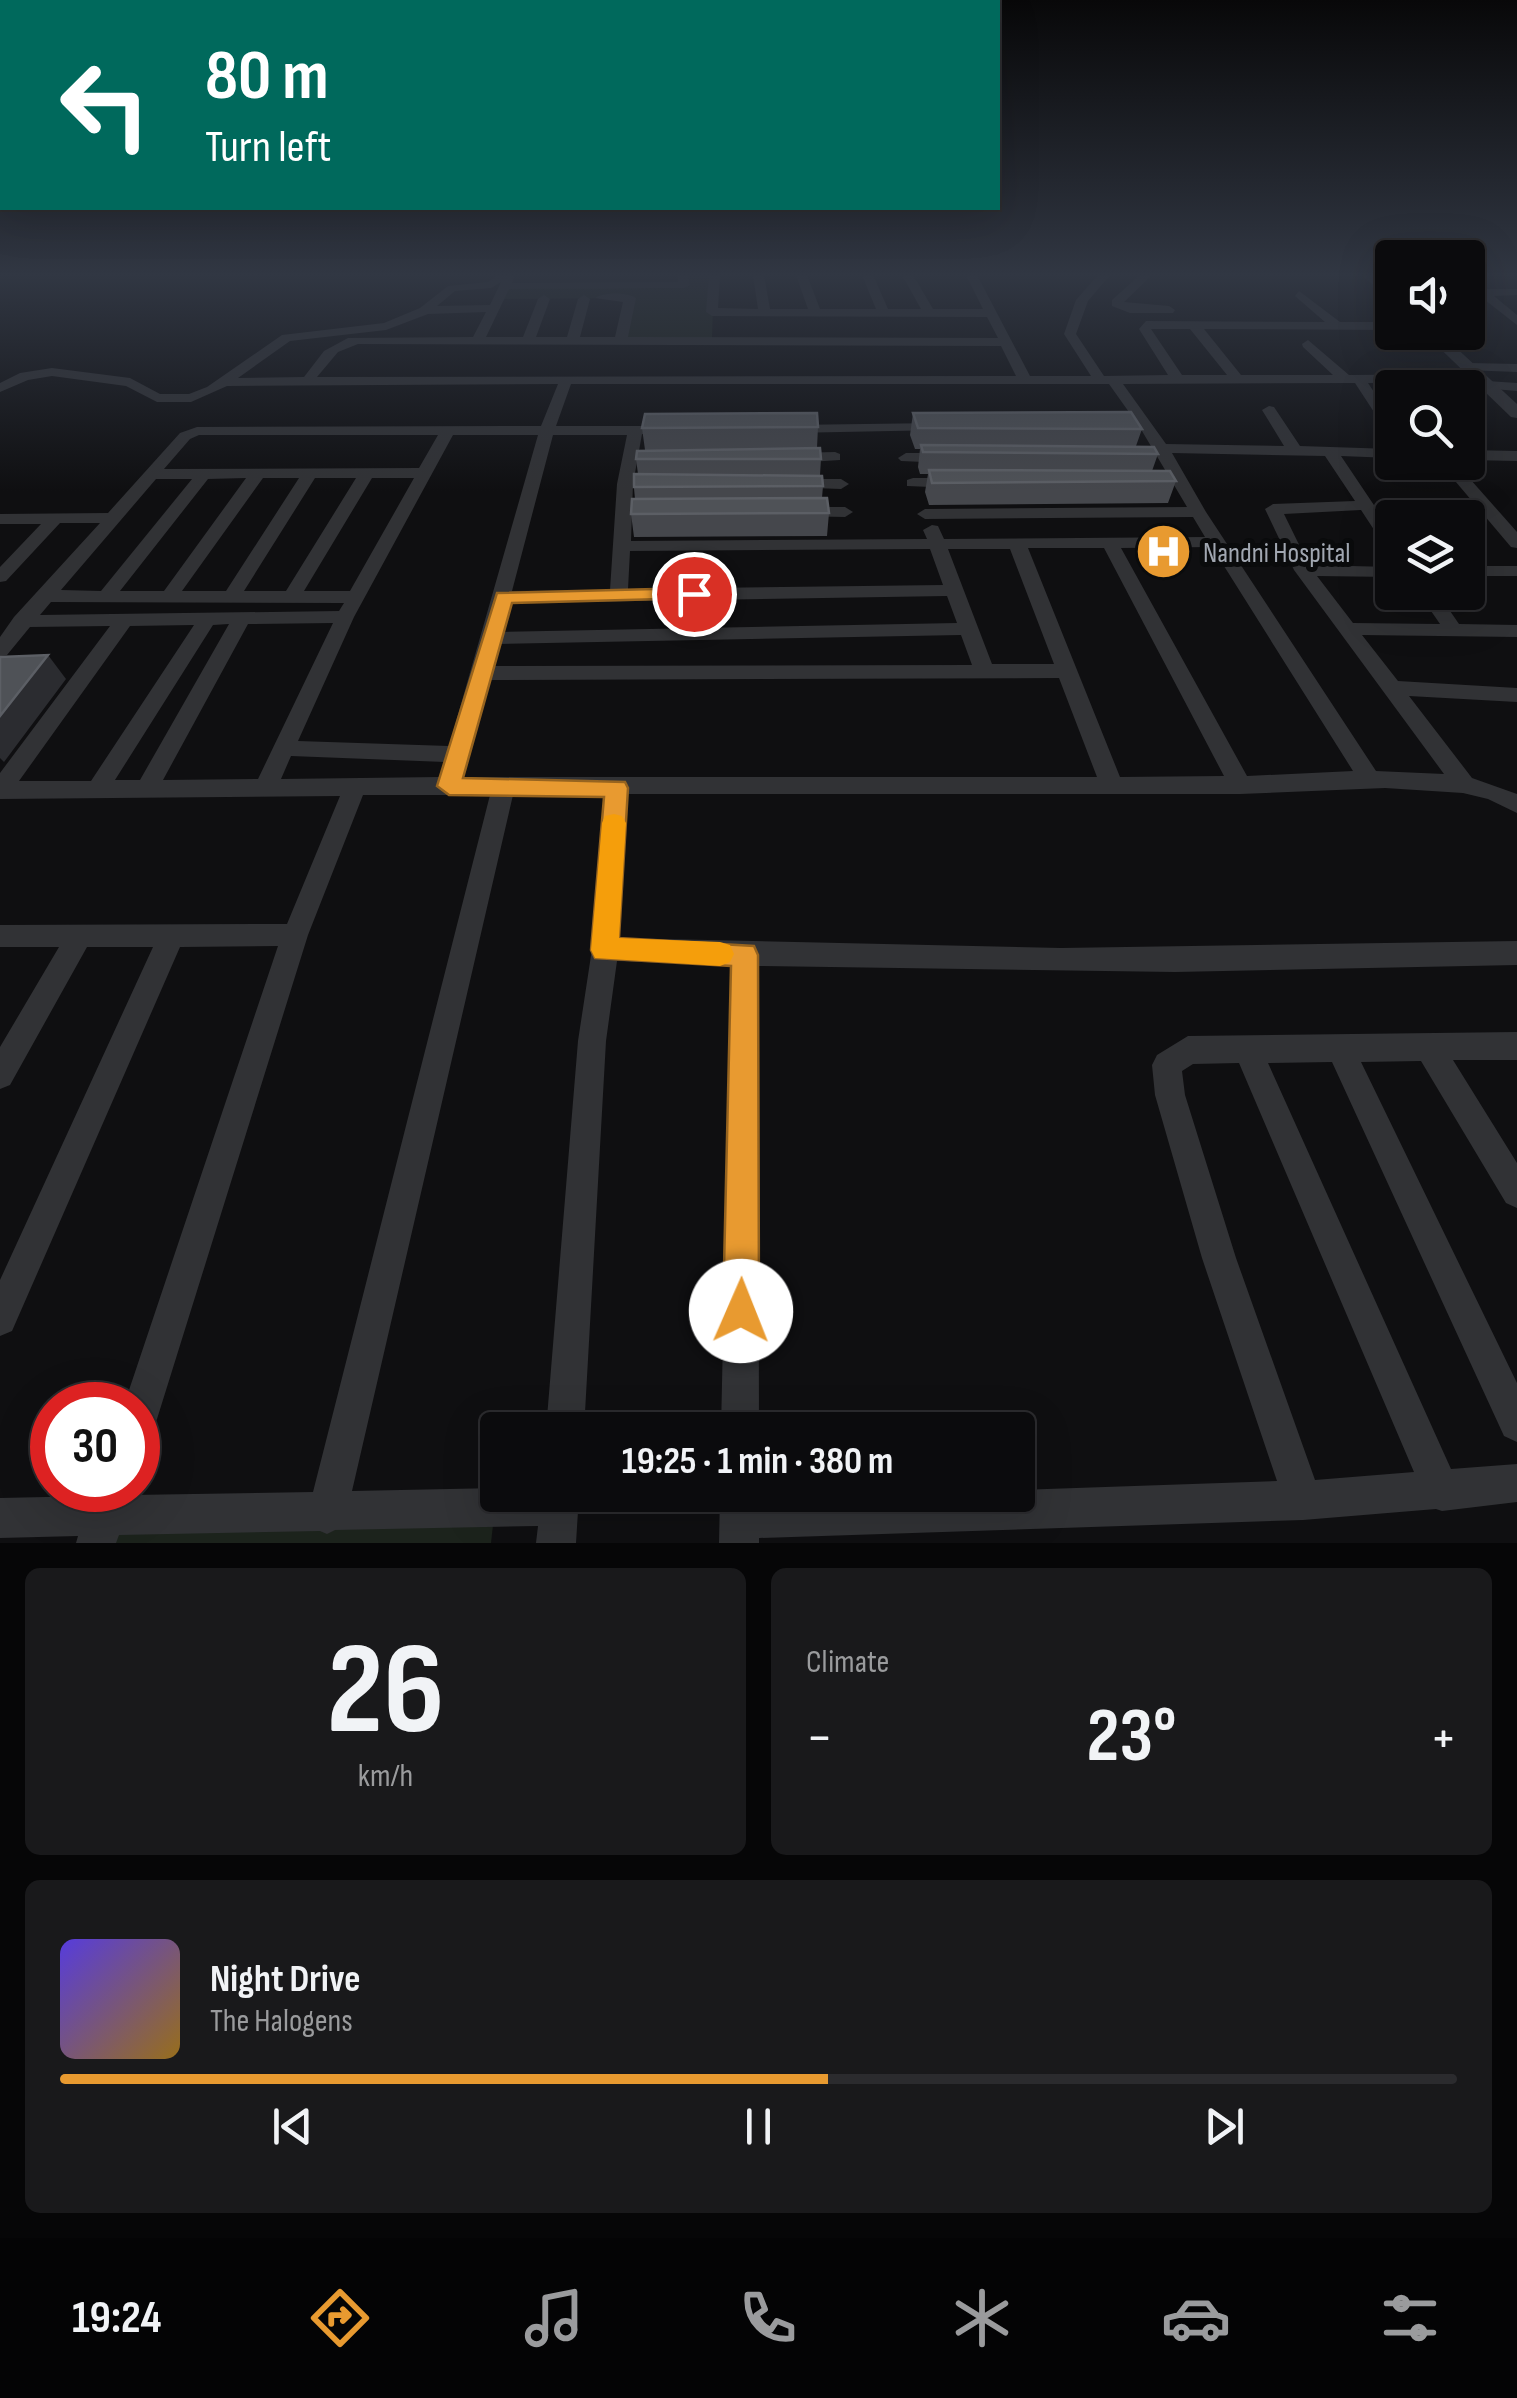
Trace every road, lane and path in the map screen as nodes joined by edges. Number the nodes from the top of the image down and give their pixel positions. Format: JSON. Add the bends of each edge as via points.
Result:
{"nodes":[{"id":1,"x":273,"y":347,"type":"edge"},
{"id":2,"x":334,"y":347,"type":"edge"},
{"id":3,"x":645,"y":347,"type":"edge"},
{"id":4,"x":700,"y":347,"type":"edge"},
{"id":5,"x":786,"y":347,"type":"edge"},
{"id":6,"x":1009,"y":347,"type":"edge"},
{"id":7,"x":1081,"y":347,"type":"edge"},
{"id":8,"x":1157,"y":347,"type":"edge"},
{"id":9,"x":1211,"y":347,"type":"edge"},
{"id":10,"x":1312,"y":347,"type":"edge"},
{"id":11,"x":1450,"y":350,"type":"edge"},
{"id":12,"x":682,"y":359,"type":"junction"},
{"id":13,"x":1517,"y":368,"type":"edge"},
{"id":14,"x":1471,"y":370,"type":"edge"},
{"id":15,"x":1485,"y":376,"type":"edge"},
{"id":16,"x":789,"y":379,"type":"junction"},
{"id":17,"x":1353,"y":379,"type":"junction"},
{"id":18,"x":1375,"y":379,"type":"edge"},
{"id":19,"x":1485,"y":379,"type":"edge"},
{"id":20,"x":566,"y":380,"type":"junction"},
{"id":21,"x":1025,"y":380,"type":"junction"},
{"id":22,"x":1178,"y":380,"type":"junction"},
{"id":23,"x":1238,"y":380,"type":"junction"},
{"id":24,"x":308,"y":381,"type":"junction"},
{"id":25,"x":1108,"y":381,"type":"junction"},
{"id":26,"x":222,"y":382,"type":"junction"},
{"id":27,"x":1485,"y":383,"type":"edge"},
{"id":28,"x":1517,"y":387,"type":"edge"},
{"id":29,"x":0,"y":388,"type":"edge"},
{"id":30,"x":1375,"y":407,"type":"edge"},
{"id":31,"x":1269,"y":410,"type":"dead end"},
{"id":32,"x":1517,"y":413,"type":"edge"},
{"id":33,"x":1090,"y":426,"type":"edge"},
{"id":34,"x":1148,"y":426,"type":"junction"},
{"id":35,"x":955,"y":427,"type":"edge"},
{"id":36,"x":547,"y":428,"type":"junction"},
{"id":37,"x":897,"y":428,"type":"junction"},
{"id":38,"x":449,"y":429,"type":"junction"},
{"id":39,"x":772,"y":429,"type":"edge"},
{"id":40,"x":832,"y":429,"type":"junction"},
{"id":41,"x":634,"y":430,"type":"junction"},
{"id":42,"x":694,"y":430,"type":"edge"},
{"id":43,"x":1295,"y":450,"type":"junction"},
{"id":44,"x":1330,"y":452,"type":"junction"},
{"id":45,"x":1375,"y":453,"type":"edge"},
{"id":46,"x":1485,"y":455,"type":"edge"},
{"id":47,"x":1160,"y":456,"type":"junction"},
{"id":48,"x":1517,"y":456,"type":"edge"},
{"id":49,"x":835,"y":457,"type":"junction"},
{"id":50,"x":629,"y":458,"type":"junction"},
{"id":51,"x":648,"y":458,"type":"edge"},
{"id":52,"x":779,"y":458,"type":"edge"},
{"id":53,"x":906,"y":458,"type":"junction"},
{"id":54,"x":962,"y":458,"type":"edge"},
{"id":55,"x":424,"y":473,"type":"junction"},
{"id":56,"x":149,"y":474,"type":"junction"},
{"id":57,"x":310,"y":474,"type":"junction"},
{"id":58,"x":367,"y":474,"type":"junction"},
{"id":59,"x":204,"y":475,"type":"junction"},
{"id":60,"x":256,"y":475,"type":"junction"},
{"id":61,"x":1462,"y":480,"type":"edge"},
{"id":62,"x":914,"y":483,"type":"junction"},
{"id":63,"x":625,"y":484,"type":"junction"},
{"id":64,"x":644,"y":484,"type":"edge"},
{"id":65,"x":782,"y":484,"type":"edge"},
{"id":66,"x":841,"y":484,"type":"junction"},
{"id":67,"x":971,"y":484,"type":"edge"},
{"id":68,"x":1366,"y":505,"type":"junction"},
{"id":69,"x":790,"y":512,"type":"edge"},
{"id":70,"x":845,"y":512,"type":"junction"},
{"id":71,"x":1198,"y":512,"type":"junction"},
{"id":72,"x":925,"y":514,"type":"junction"},
{"id":73,"x":56,"y":518,"type":"junction"},
{"id":74,"x":113,"y":518,"type":"junction"},
{"id":75,"x":1375,"y":518,"type":"edge"},
{"id":76,"x":0,"y":519,"type":"edge"},
{"id":77,"x":937,"y":541,"type":"junction"},
{"id":78,"x":1016,"y":541,"type":"junction"},
{"id":79,"x":1109,"y":541,"type":"junction"},
{"id":80,"x":850,"y":542,"type":"junction"},
{"id":81,"x":1217,"y":542,"type":"junction"},
{"id":82,"x":1517,"y":543,"type":"edge"},
{"id":83,"x":621,"y":546,"type":"junction"},
{"id":84,"x":1303,"y":570,"type":"junction"},
{"id":85,"x":1517,"y":571,"type":"edge"},
{"id":86,"x":1375,"y":572,"type":"edge"},
{"id":87,"x":1485,"y":572,"type":"edge"},
{"id":88,"x":0,"y":577,"type":"edge"},
{"id":89,"x":956,"y":590,"type":"junction"},
{"id":90,"x":233,"y":594,"type":"junction"},
{"id":91,"x":293,"y":594,"type":"junction"},
{"id":92,"x":620,"y":594,"type":"junction"},
{"id":93,"x":170,"y":595,"type":"junction"},
{"id":94,"x":42,"y":596,"type":"junction"},
{"id":95,"x":106,"y":596,"type":"junction"},
{"id":96,"x":357,"y":596,"type":"junction"},
{"id":97,"x":504,"y":597,"type":"junction"},
{"id":98,"x":1440,"y":610,"type":"edge"},
{"id":99,"x":242,"y":618,"type":"junction"},
{"id":100,"x":344,"y":618,"type":"junction"},
{"id":101,"x":206,"y":619,"type":"junction"},
{"id":102,"x":125,"y":620,"type":"junction"},
{"id":103,"x":21,"y":621,"type":"junction"},
{"id":104,"x":1346,"y":628,"type":"junction"},
{"id":105,"x":1453,"y":628,"type":"junction"},
{"id":106,"x":970,"y":629,"type":"junction"},
{"id":107,"x":1517,"y":631,"type":"edge"},
{"id":108,"x":490,"y":638,"type":"junction"},
{"id":109,"x":0,"y":650,"type":"edge"},
{"id":110,"x":983,"y":668,"type":"junction"},
{"id":111,"x":1064,"y":671,"type":"junction"},
{"id":112,"x":480,"y":673,"type":"junction"},
{"id":113,"x":1390,"y":688,"type":"junction"},
{"id":114,"x":1517,"y":695,"type":"edge"},
{"id":115,"x":282,"y":748,"type":"junction"},
{"id":116,"x":456,"y":754,"type":"junction"},
{"id":117,"x":1371,"y":781,"type":"junction"},
{"id":118,"x":1464,"y":784,"type":"junction"},
{"id":119,"x":1240,"y":785,"type":"junction"},
{"id":120,"x":148,"y":786,"type":"junction"},
{"id":121,"x":266,"y":786,"type":"junction"},
{"id":122,"x":449,"y":786,"type":"junction"},
{"id":123,"x":1112,"y":786,"type":"junction"},
{"id":124,"x":99,"y":787,"type":"junction"},
{"id":125,"x":355,"y":787,"type":"junction"},
{"id":126,"x":503,"y":788,"type":"junction"},
{"id":127,"x":616,"y":788,"type":"junction"},
{"id":128,"x":0,"y":790,"type":"edge"},
{"id":129,"x":1517,"y":804,"type":"edge"},
{"id":130,"x":295,"y":934,"type":"junction"},
{"id":131,"x":80,"y":935,"type":"junction"},
{"id":132,"x":172,"y":935,"type":"junction"},
{"id":133,"x":0,"y":936,"type":"edge"},
{"id":134,"x":605,"y":950,"type":"junction"},
{"id":135,"x":1517,"y":953,"type":"edge"},
{"id":136,"x":744,"y":955,"type":"junction"},
{"id":137,"x":1428,"y":1046,"type":"junction"},
{"id":138,"x":1517,"y":1046,"type":"edge"},
{"id":139,"x":1340,"y":1048,"type":"junction"},
{"id":140,"x":1248,"y":1050,"type":"junction"},
{"id":141,"x":0,"y":1076,"type":"edge"},
{"id":142,"x":1517,"y":1192,"type":"edge"},
{"id":143,"x":0,"y":1320,"type":"edge"},
{"id":144,"x":150,"y":1382,"type":"edge"},
{"id":145,"x":565,"y":1412,"type":"edge"},
{"id":146,"x":740,"y":1412,"type":"edge"},
{"id":147,"x":1517,"y":1423,"type":"edge"},
{"id":148,"x":1517,"y":1483,"type":"edge"},
{"id":149,"x":1442,"y":1492,"type":"junction"},
{"id":150,"x":1303,"y":1500,"type":"junction"},
{"id":151,"x":327,"y":1514,"type":"junction"},
{"id":152,"x":558,"y":1515,"type":"edge"},
{"id":153,"x":105,"y":1516,"type":"edge"},
{"id":154,"x":0,"y":1518,"type":"edge"},
{"id":155,"x":739,"y":1519,"type":"edge"}],
"edges":[{"from":1,"to":26,"type":"street"},
{"from":2,"to":24,"type":"street"},
{"from":3,"to":12,"type":"street"},
{"from":4,"to":12,"type":"street"},
{"from":5,"to":16,"type":"street"},
{"from":6,"to":21,"type":"street"},
{"from":7,"to":25,"type":"street"},
{"from":8,"to":22,"type":"street"},
{"from":9,"to":23,"type":"street"},
{"from":10,"to":17,"type":"street"},
{"from":11,"to":14,"type":"street"},
{"from":12,"to":16,"type":"street"},
{"from":12,"to":20,"type":"street"},
{"from":13,"to":15,"type":"street"},
{"from":16,"to":21,"type":"street"},
{"from":17,"to":18,"type":"street"},
{"from":17,"to":23,"type":"street"},
{"from":17,"to":30,"type":"street"},
{"from":19,"to":28,"type":"street"},
{"from":20,"to":24,"type":"street"},
{"from":20,"to":36,"type":"street"},
{"from":21,"to":25,"type":"street"},
{"from":22,"to":23,"type":"street"},
{"from":22,"to":25,"type":"street"},
{"from":24,"to":26,"type":"street"},
{"from":25,"to":34,"type":"street"},
{"from":26,"to":29,"type":"street","via":[[202,396],[171,399],[147,395],[130,382],[52,372]]},
{"from":27,"to":32,"type":"street"},
{"from":31,"to":43,"type":"street"},
{"from":33,"to":34,"type":"street"},
{"from":34,"to":47,"type":"street"},
{"from":35,"to":37,"type":"street"},
{"from":36,"to":38,"type":"street"},
{"from":36,"to":41,"type":"street"},
{"from":36,"to":97,"type":"street"},
{"from":37,"to":40,"type":"street"},
{"from":37,"to":53,"type":"street"},
{"from":38,"to":55,"type":"street"},
{"from":38,"to":56,"type":"street","via":[[197,431]]},
{"from":39,"to":40,"type":"street"},
{"from":40,"to":49,"type":"street"},
{"from":41,"to":42,"type":"street"},
{"from":41,"to":50,"type":"street"},
{"from":43,"to":44,"type":"street"},
{"from":43,"to":47,"type":"street"},
{"from":44,"to":45,"type":"street"},
{"from":44,"to":68,"type":"street"},
{"from":46,"to":48,"type":"street"},
{"from":47,"to":71,"type":"street","via":[[1172,485]]},
{"from":49,"to":52,"type":"street"},
{"from":49,"to":66,"type":"street"},
{"from":50,"to":51,"type":"street"},
{"from":50,"to":63,"type":"street"},
{"from":53,"to":54,"type":"street"},
{"from":53,"to":62,"type":"street"},
{"from":55,"to":58,"type":"street"},
{"from":55,"to":96,"type":"street"},
{"from":56,"to":59,"type":"street"},
{"from":56,"to":74,"type":"street"},
{"from":57,"to":58,"type":"street"},
{"from":57,"to":60,"type":"street"},
{"from":57,"to":90,"type":"street"},
{"from":58,"to":91,"type":"street"},
{"from":59,"to":60,"type":"street"},
{"from":59,"to":95,"type":"street"},
{"from":60,"to":93,"type":"street"},
{"from":61,"to":82,"type":"street"},
{"from":62,"to":67,"type":"street"},
{"from":62,"to":72,"type":"street"},
{"from":63,"to":64,"type":"street"},
{"from":63,"to":83,"type":"street","via":[[632,513]]},
{"from":65,"to":66,"type":"street"},
{"from":66,"to":70,"type":"street"},
{"from":68,"to":75,"type":"street"},
{"from":68,"to":84,"type":"street","via":[[1273,509]]},
{"from":69,"to":70,"type":"street"},
{"from":70,"to":80,"type":"street"},
{"from":71,"to":72,"type":"street"},
{"from":71,"to":81,"type":"street"},
{"from":72,"to":77,"type":"street"},
{"from":73,"to":74,"type":"street"},
{"from":73,"to":76,"type":"street"},
{"from":73,"to":88,"type":"street"},
{"from":74,"to":94,"type":"street"},
{"from":77,"to":78,"type":"street"},
{"from":77,"to":80,"type":"street"},
{"from":77,"to":89,"type":"street"},
{"from":78,"to":79,"type":"street"},
{"from":78,"to":111,"type":"street"},
{"from":79,"to":81,"type":"street"},
{"from":79,"to":119,"type":"street"},
{"from":80,"to":83,"type":"street"},
{"from":81,"to":117,"type":"street"},
{"from":83,"to":92,"type":"street"},
{"from":84,"to":86,"type":"street"},
{"from":84,"to":104,"type":"street"},
{"from":85,"to":87,"type":"street"},
{"from":89,"to":92,"type":"street"},
{"from":89,"to":106,"type":"street"},
{"from":90,"to":91,"type":"street"},
{"from":90,"to":93,"type":"street"},
{"from":91,"to":96,"type":"street"},
{"from":92,"to":97,"type":"street"},
{"from":93,"to":95,"type":"street"},
{"from":94,"to":95,"type":"street"},
{"from":94,"to":103,"type":"street"},
{"from":96,"to":100,"type":"street"},
{"from":97,"to":108,"type":"street"},
{"from":98,"to":105,"type":"street"},
{"from":99,"to":100,"type":"street"},
{"from":99,"to":101,"type":"street"},
{"from":99,"to":120,"type":"street"},
{"from":100,"to":115,"type":"street"},
{"from":101,"to":102,"type":"street"},
{"from":101,"to":124,"type":"street"},
{"from":102,"to":103,"type":"street"},
{"from":102,"to":128,"type":"street"},
{"from":103,"to":109,"type":"street"},
{"from":104,"to":105,"type":"street"},
{"from":104,"to":113,"type":"street"},
{"from":105,"to":107,"type":"street"},
{"from":106,"to":108,"type":"street"},
{"from":106,"to":110,"type":"street"},
{"from":108,"to":112,"type":"street"},
{"from":110,"to":111,"type":"street"},
{"from":110,"to":112,"type":"street"},
{"from":111,"to":123,"type":"street"},
{"from":112,"to":116,"type":"street"},
{"from":113,"to":114,"type":"street"},
{"from":113,"to":118,"type":"street"},
{"from":115,"to":116,"type":"street"},
{"from":115,"to":121,"type":"street"},
{"from":116,"to":122,"type":"street"},
{"from":117,"to":118,"type":"street"},
{"from":117,"to":119,"type":"street"},
{"from":118,"to":129,"type":"street"},
{"from":119,"to":123,"type":"street"},
{"from":120,"to":121,"type":"street"},
{"from":120,"to":124,"type":"street"},
{"from":121,"to":125,"type":"street"},
{"from":122,"to":125,"type":"street"},
{"from":122,"to":126,"type":"street"},
{"from":123,"to":127,"type":"street"},
{"from":124,"to":128,"type":"street"},
{"from":125,"to":130,"type":"street"},
{"from":126,"to":127,"type":"street"},
{"from":126,"to":151,"type":"street"},
{"from":127,"to":134,"type":"street"},
{"from":130,"to":132,"type":"street"},
{"from":130,"to":144,"type":"street"},
{"from":131,"to":132,"type":"street"},
{"from":131,"to":133,"type":"street"},
{"from":131,"to":141,"type":"street"},
{"from":132,"to":143,"type":"street"},
{"from":134,"to":136,"type":"street"},
{"from":134,"to":145,"type":"street","via":[[592,1041]]},
{"from":135,"to":136,"type":"street","via":[[1323,961]]},
{"from":136,"to":146,"type":"street"},
{"from":137,"to":138,"type":"street"},
{"from":137,"to":139,"type":"street"},
{"from":137,"to":142,"type":"street"},
{"from":139,"to":140,"type":"street"},
{"from":139,"to":147,"type":"street"},
{"from":140,"to":149,"type":"street"},
{"from":140,"to":150,"type":"street","via":[[1188,1050],[1167,1065],[1170,1095]]},
{"from":148,"to":149,"type":"street"},
{"from":149,"to":150,"type":"street"},
{"from":150,"to":155,"type":"street"},
{"from":151,"to":152,"type":"street"},
{"from":151,"to":153,"type":"street"},
{"from":153,"to":154,"type":"street"}]}
